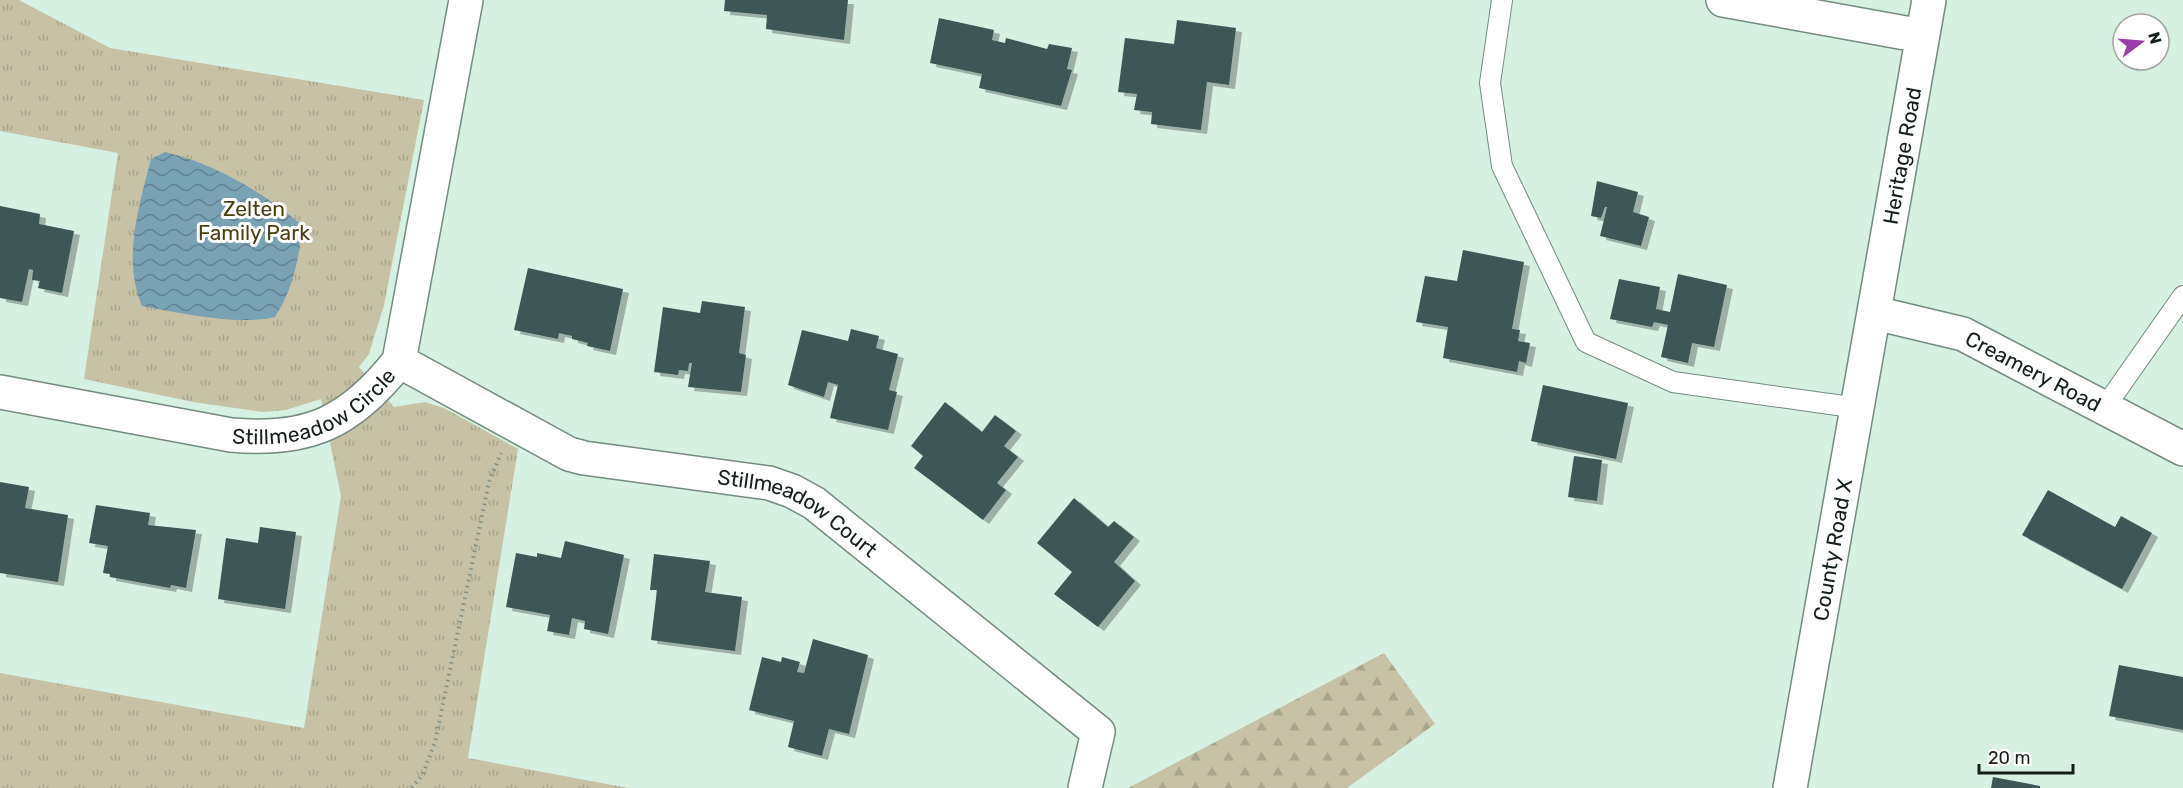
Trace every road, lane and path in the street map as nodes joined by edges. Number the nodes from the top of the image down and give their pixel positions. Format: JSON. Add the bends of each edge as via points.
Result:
{"nodes":[{"id":1,"x":466,"y":0,"type":"edge"},
{"id":2,"x":1502,"y":0,"type":"edge"},
{"id":3,"x":1723,"y":0,"type":"edge"},
{"id":4,"x":1929,"y":0,"type":"edge"},
{"id":5,"x":1922,"y":36,"type":"junction"},
{"id":6,"x":2183,"y":296,"type":"edge"},
{"id":7,"x":1875,"y":313,"type":"junction"},
{"id":8,"x":399,"y":361,"type":"junction"},
{"id":9,"x":0,"y":392,"type":"edge"},
{"id":10,"x":2105,"y":407,"type":"junction"},
{"id":11,"x":1858,"y":408,"type":"junction"},
{"id":12,"x":515,"y":425,"type":"junction"},
{"id":13,"x":2183,"y":449,"type":"edge"},
{"id":14,"x":412,"y":788,"type":"edge"},
{"id":15,"x":1085,"y":788,"type":"edge"},
{"id":16,"x":1790,"y":788,"type":"edge"}],
"edges":[{"from":1,"to":8,"type":"street","name":"Stillmeadow Circle"},
{"from":2,"to":11,"type":"lane","via":[[1490,83],[1502,166],[1586,342],[1673,382]]},
{"from":3,"to":5,"type":"street"},
{"from":4,"to":5,"type":"street","name":"Heritage Road"},
{"from":5,"to":7,"type":"street","name":"Heritage Road"},
{"from":6,"to":10,"type":"lane"},
{"from":7,"to":10,"type":"street","name":"Creamery Road","via":[[1963,334]]},
{"from":7,"to":11,"type":"street","name":"County Road X"},
{"from":8,"to":9,"type":"street","name":"Stillmeadow Circle","via":[[380,386],[349,412],[321,427],[266,438],[231,435]]},
{"from":8,"to":12,"type":"street","name":"Stillmeadow Court"},
{"from":10,"to":13,"type":"street","name":"Creamery Road"},
{"from":11,"to":16,"type":"street","name":"County Road X"},
{"from":12,"to":14,"type":"path","via":[[489,482],[430,759]]},
{"from":12,"to":15,"type":"street","name":"Stillmeadow Court","via":[[584,458],[769,483],[814,502],[1098,732]]}]}
